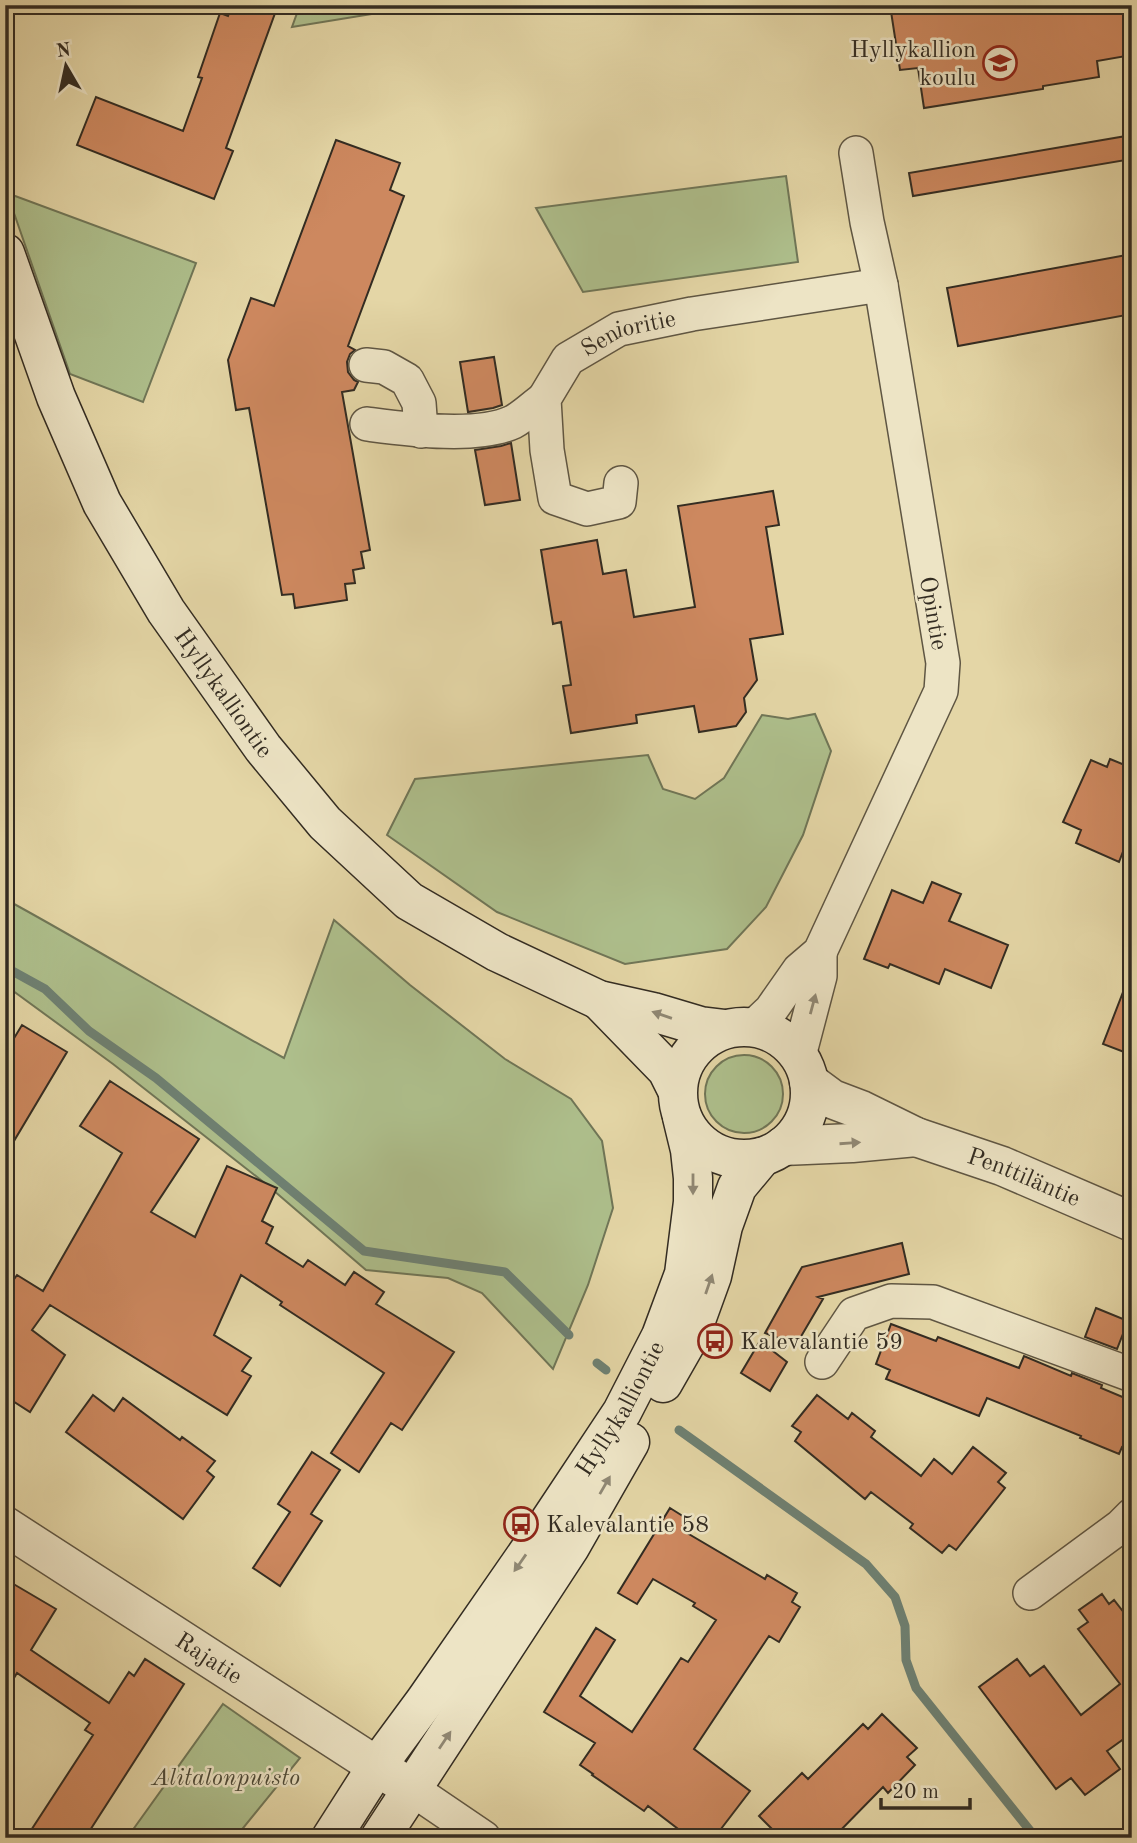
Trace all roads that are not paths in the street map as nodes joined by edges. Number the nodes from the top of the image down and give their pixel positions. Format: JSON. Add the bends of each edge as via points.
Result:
{"nodes":[{"id":1,"x":856,"y":153,"type":"dead end"},
{"id":2,"x":5,"y":253,"type":"edge"},
{"id":3,"x":881,"y":285,"type":"junction"},
{"id":4,"x":366,"y":365,"type":"dead end"},
{"id":5,"x":544,"y":399,"type":"junction"},
{"id":6,"x":367,"y":424,"type":"dead end"},
{"id":7,"x":421,"y":431,"type":"junction"},
{"id":8,"x":621,"y":483,"type":"dead end"},
{"id":9,"x":820,"y":952,"type":"junction"},
{"id":10,"x":599,"y":1000,"type":"junction"},
{"id":11,"x":739,"y":1028,"type":"junction"},
{"id":12,"x":804,"y":1069,"type":"junction"},
{"id":13,"x":679,"y":1104,"type":"junction"},
{"id":14,"x":916,"y":1137,"type":"junction"},
{"id":15,"x":772,"y":1151,"type":"junction"},
{"id":16,"x":1132,"y":1222,"type":"edge"},
{"id":17,"x":822,"y":1362,"type":"dead end"},
{"id":18,"x":1132,"y":1375,"type":"edge"},
{"id":19,"x":1132,"y":1515,"type":"edge"},
{"id":20,"x":5,"y":1526,"type":"edge"},
{"id":21,"x":1030,"y":1593,"type":"dead end"},
{"id":22,"x":377,"y":1766,"type":"junction"},
{"id":23,"x":412,"y":1789,"type":"junction"},
{"id":24,"x":331,"y":1838,"type":"edge"},
{"id":25,"x":380,"y":1838,"type":"edge"},
{"id":26,"x":484,"y":1838,"type":"edge"}],
"edges":[{"from":1,"to":3,"type":"street","name":"Opintie"},
{"from":2,"to":10,"type":"main road","name":"Hyllykalliontie","via":[[56,397],[102,503],[166,611],[263,748],[325,823],[409,901],[497,952]]},
{"from":3,"to":5,"type":"street","name":"Senioritie","via":[[619,329],[568,359]]},
{"from":3,"to":9,"type":"street","name":"Opintie","via":[[943,663],[941,691]]},
{"from":4,"to":7,"type":"street","via":[[384,366],[407,380],[419,403]]},
{"from":5,"to":7,"type":"street","via":[[513,422],[485,430]]},
{"from":5,"to":8,"type":"street","via":[[555,498],[587,509],[619,502]]},
{"from":6,"to":7,"type":"street"},
{"from":9,"to":11,"type":"street","name":"Opintie","via":[[799,970],[771,1010]]},
{"from":12,"to":9,"type":"street","one_way":true},
{"from":11,"to":10,"type":"main road","name":"Hyllykalliontie","one_way":true,"via":[[700,1026]]},
{"from":10,"to":13,"type":"main road","name":"Hyllykalliontie","via":[[667,1070]]},
{"from":11,"to":12,"type":"main road","via":[[779,1036]]},
{"from":11,"to":13,"type":"main road","via":[[701,1042],[684,1063]]},
{"from":12,"to":14,"type":"main road","name":"Penttiläntie","via":[[832,1099]]},
{"from":12,"to":15,"type":"main road","via":[[809,1106],[800,1128]]},
{"from":13,"to":15,"type":"main road","via":[[695,1138],[714,1152],[737,1158]]},
{"from":13,"to":22,"type":"main road","name":"Hyllykalliontie","one_way":true,"via":[[690,1150],[693,1202],[684,1274],[661,1336],[622,1412]]},
{"from":15,"to":14,"type":"main road","name":"Penttiläntie","one_way":true},
{"from":14,"to":16,"type":"main road","name":"Penttiläntie","via":[[1002,1166]]},
{"from":23,"to":15,"type":"main road","name":"Hyllykalliontie","one_way":true,"via":[[570,1547],[691,1334],[733,1199],[743,1179]]},
{"from":17,"to":18,"type":"street","via":[[854,1314],[891,1301],[933,1302]]},
{"from":19,"to":21,"type":"street"},
{"from":20,"to":22,"type":"main road","name":"Rajatie"},
{"from":22,"to":23,"type":"main road","name":"Rajatie"},
{"from":22,"to":24,"type":"main road","name":"Hyllykalliontie"},
{"from":23,"to":25,"type":"main road","name":"Hyllykalliontie"},
{"from":23,"to":26,"type":"street"}]}
